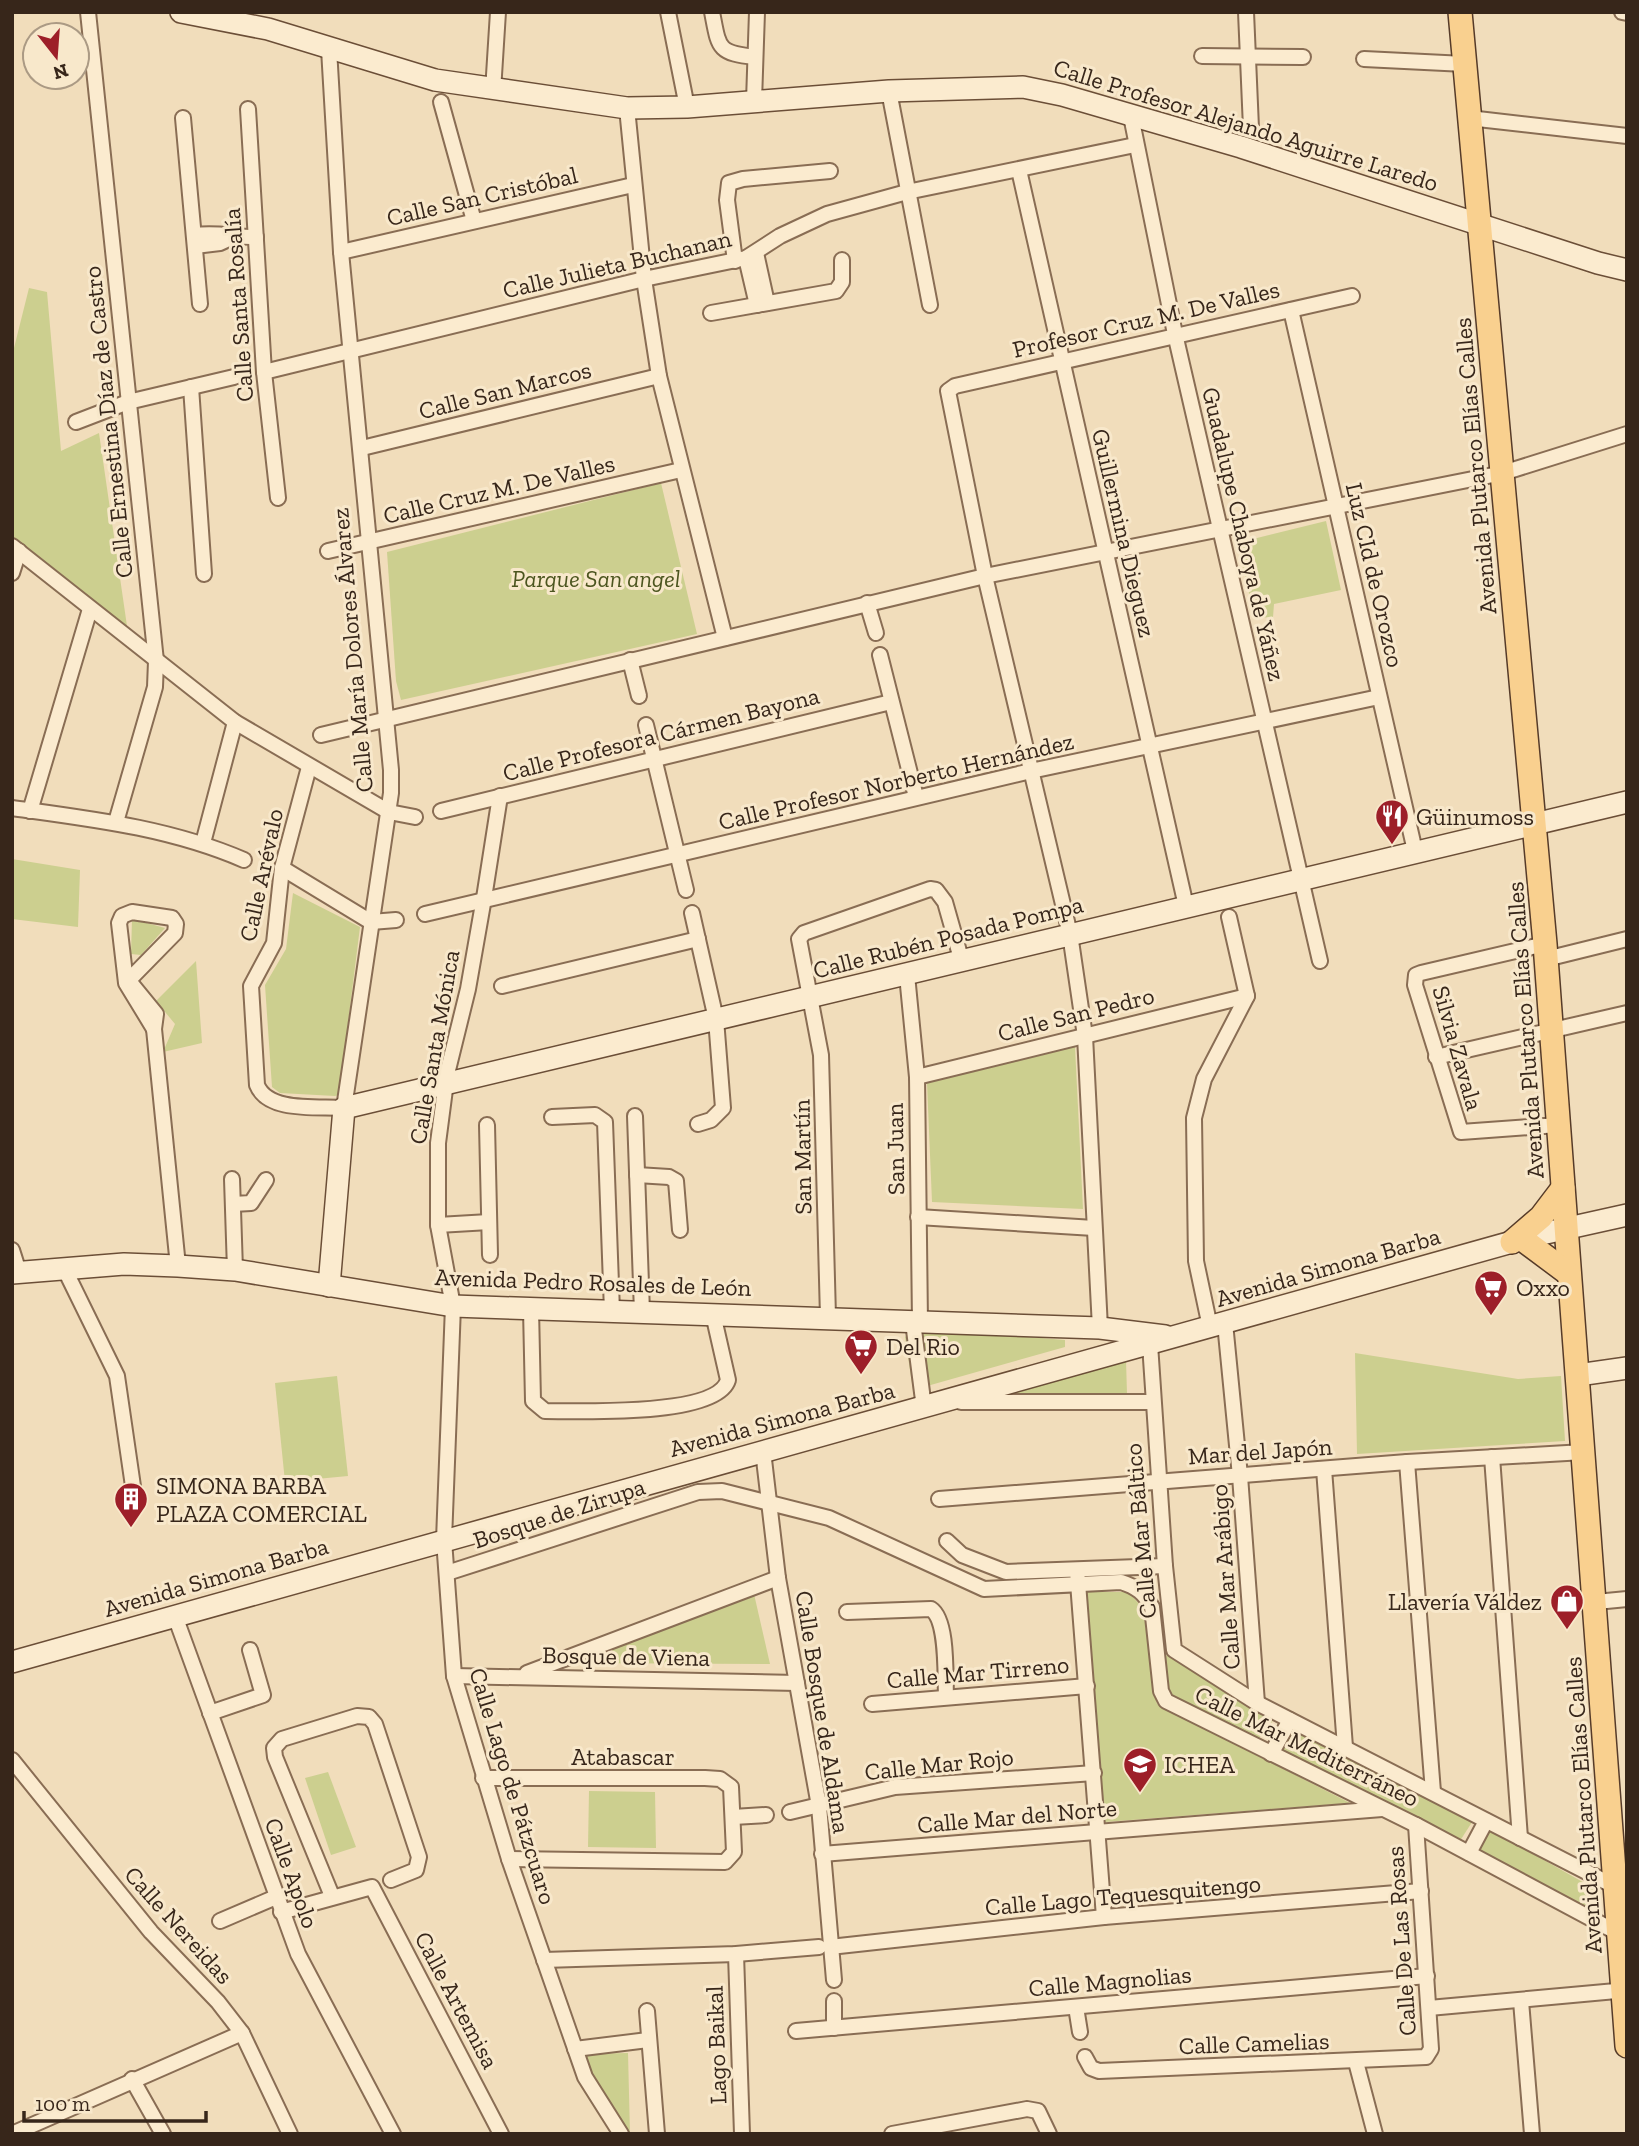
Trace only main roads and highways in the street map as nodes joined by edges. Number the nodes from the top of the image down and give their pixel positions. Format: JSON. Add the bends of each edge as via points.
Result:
{"nodes":[{"id":1,"x":1460,"y":12,"type":"edge"},
{"id":2,"x":1563,"y":1188,"type":"junction"},
{"id":3,"x":1569,"y":1274,"type":"junction"},
{"id":4,"x":1624,"y":1991,"type":"edge"},
{"id":5,"x":1627,"y":2046,"type":"edge"}],
"edges":[{"from":1,"to":2,"type":"main road","name":"Avenida Plutarco Elías Calles","via":[[1546,951]]},
{"from":2,"to":3,"type":"main road","name":"Avenida Plutarco Elías Calles"},
{"from":2,"to":3,"type":"main road","via":[[1517,1241]]},
{"from":3,"to":4,"type":"main road","name":"Avenida Plutarco Elías Calles"},
{"from":4,"to":5,"type":"main road","name":"Avenida Plutarco Elías Calles"}]}
